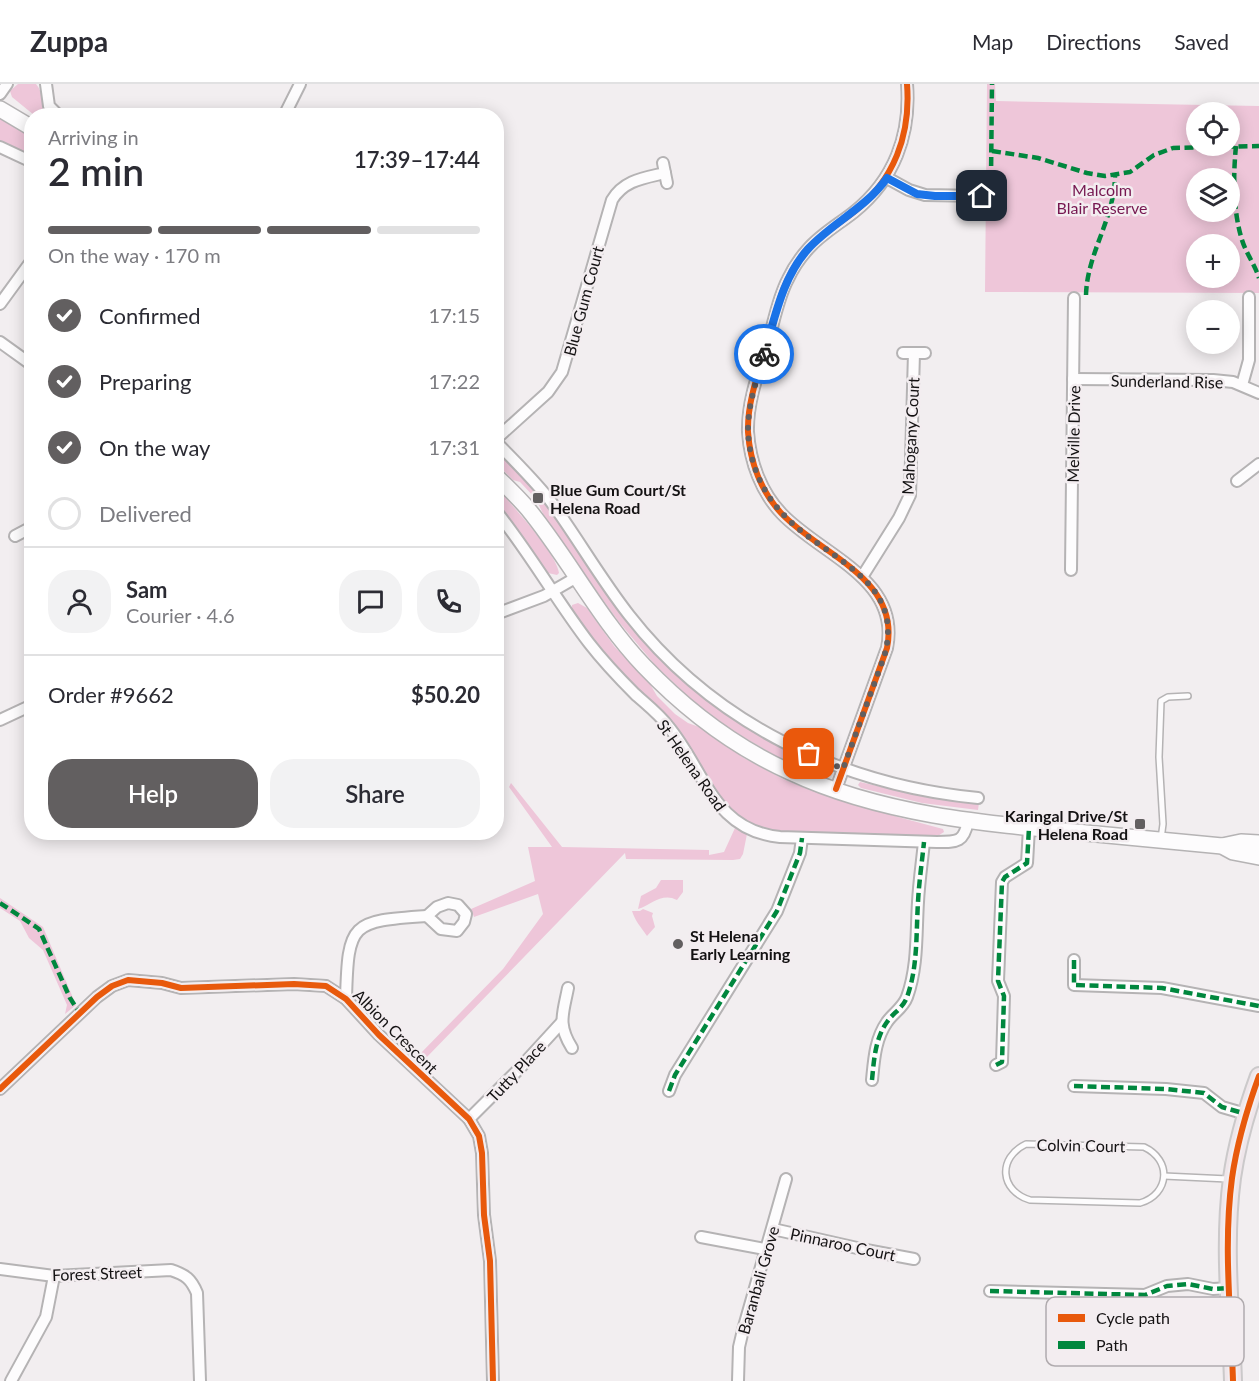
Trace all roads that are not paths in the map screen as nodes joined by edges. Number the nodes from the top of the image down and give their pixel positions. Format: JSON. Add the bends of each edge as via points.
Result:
{"nodes":[{"id":1,"x":7,"y":84,"type":"edge"},
{"id":2,"x":46,"y":84,"type":"edge"},
{"id":3,"x":300,"y":84,"type":"edge"},
{"id":4,"x":907,"y":84,"type":"edge"},
{"id":5,"x":0,"y":94,"type":"edge"},
{"id":6,"x":51,"y":108,"type":"edge"},
{"id":7,"x":288,"y":108,"type":"edge"},
{"id":8,"x":0,"y":109,"type":"edge"},
{"id":9,"x":24,"y":123,"type":"edge"},
{"id":10,"x":0,"y":147,"type":"edge"},
{"id":11,"x":24,"y":158,"type":"edge"},
{"id":12,"x":665,"y":173,"type":"dead end"},
{"id":13,"x":887,"y":178,"type":"junction"},
{"id":14,"x":982,"y":196,"type":"dead end"},
{"id":15,"x":24,"y":271,"type":"edge"},
{"id":16,"x":1249,"y":297,"type":"dead end"},
{"id":17,"x":1074,"y":298,"type":"dead end"},
{"id":18,"x":0,"y":304,"type":"edge"},
{"id":19,"x":0,"y":342,"type":"edge"},
{"id":20,"x":925,"y":353,"type":"dead end"},
{"id":21,"x":24,"y":359,"type":"edge"},
{"id":22,"x":1073,"y":379,"type":"junction"},
{"id":23,"x":1242,"y":385,"type":"junction"},
{"id":24,"x":1259,"y":393,"type":"edge"},
{"id":25,"x":504,"y":433,"type":"edge"},
{"id":26,"x":504,"y":449,"type":"edge"},
{"id":27,"x":1259,"y":464,"type":"edge"},
{"id":28,"x":1237,"y":481,"type":"dead end"},
{"id":29,"x":504,"y":484,"type":"edge"},
{"id":30,"x":504,"y":522,"type":"edge"},
{"id":31,"x":24,"y":531,"type":"edge"},
{"id":32,"x":15,"y":536,"type":"dead end"},
{"id":33,"x":1071,"y":570,"type":"dead end"},
{"id":34,"x":862,"y":577,"type":"junction"},
{"id":35,"x":577,"y":578,"type":"junction"},
{"id":36,"x":554,"y":592,"type":"junction"},
{"id":37,"x":504,"y":611,"type":"edge"},
{"id":38,"x":1188,"y":696,"type":"dead end"},
{"id":39,"x":24,"y":709,"type":"edge"},
{"id":40,"x":0,"y":720,"type":"edge"},
{"id":41,"x":843,"y":769,"type":"junction"},
{"id":42,"x":836,"y":789,"type":"junction"},
{"id":43,"x":978,"y":798,"type":"dead end"},
{"id":44,"x":968,"y":821,"type":"junction"},
{"id":45,"x":1029,"y":828,"type":"junction"},
{"id":46,"x":801,"y":838,"type":"junction"},
{"id":47,"x":1160,"y":841,"type":"junction"},
{"id":48,"x":924,"y":842,"type":"junction"},
{"id":49,"x":1259,"y":843,"type":"edge"},
{"id":50,"x":1222,"y":846,"type":"junction"},
{"id":51,"x":1252,"y":856,"type":"edge"},
{"id":52,"x":1259,"y":863,"type":"edge"},
{"id":53,"x":427,"y":916,"type":"dead end"},
{"id":54,"x":1074,"y":960,"type":"dead end"},
{"id":55,"x":568,"y":988,"type":"dead end"},
{"id":56,"x":346,"y":999,"type":"junction"},
{"id":57,"x":1259,"y":1006,"type":"edge"},
{"id":58,"x":562,"y":1022,"type":"junction"},
{"id":59,"x":572,"y":1048,"type":"dead end"},
{"id":60,"x":996,"y":1065,"type":"dead end"},
{"id":61,"x":1259,"y":1076,"type":"edge"},
{"id":62,"x":872,"y":1080,"type":"dead end"},
{"id":63,"x":1074,"y":1086,"type":"dead end"},
{"id":64,"x":0,"y":1089,"type":"edge"},
{"id":65,"x":669,"y":1091,"type":"dead end"},
{"id":66,"x":1246,"y":1114,"type":"junction"},
{"id":67,"x":469,"y":1119,"type":"junction"},
{"id":68,"x":1164,"y":1176,"type":"junction"},
{"id":69,"x":786,"y":1179,"type":"dead end"},
{"id":70,"x":1232,"y":1179,"type":"junction"},
{"id":71,"x":773,"y":1228,"type":"junction"},
{"id":72,"x":701,"y":1237,"type":"dead end"},
{"id":73,"x":765,"y":1249,"type":"junction"},
{"id":74,"x":914,"y":1259,"type":"dead end"},
{"id":75,"x":0,"y":1269,"type":"edge"},
{"id":76,"x":54,"y":1276,"type":"junction"},
{"id":77,"x":1230,"y":1288,"type":"junction"},
{"id":78,"x":990,"y":1291,"type":"dead end"},
{"id":79,"x":1230,"y":1297,"type":"edge"},
{"id":80,"x":1233,"y":1366,"type":"edge"},
{"id":81,"x":11,"y":1381,"type":"edge"},
{"id":82,"x":200,"y":1381,"type":"edge"},
{"id":83,"x":493,"y":1381,"type":"edge"},
{"id":84,"x":738,"y":1381,"type":"edge"},
{"id":85,"x":1233,"y":1381,"type":"edge"}],
"edges":[{"from":1,"to":5,"type":"street"},
{"from":2,"to":6,"type":"street"},
{"from":3,"to":7,"type":"street"},
{"from":4,"to":13,"type":"street","via":[[905,126]]},
{"from":8,"to":9,"type":"main road"},
{"from":10,"to":11,"type":"street"},
{"from":12,"to":25,"type":"street","name":"Blue Gum Court","via":[[628,183],[616,193],[608,209],[562,372],[548,392]]},
{"from":13,"to":14,"type":"street","via":[[917,194]]},
{"from":13,"to":34,"type":"street","via":[[872,197],[809,248],[793,269],[782,293],[749,416],[752,457],[775,506]]},
{"from":15,"to":18,"type":"street"},
{"from":16,"to":23,"type":"street","via":[[1249,360]]},
{"from":17,"to":22,"type":"street","name":"Melville Drive"},
{"from":19,"to":21,"type":"street"},
{"from":20,"to":34,"type":"street","name":"Mahogany Court","via":[[908,353],[910,495]]},
{"from":22,"to":23,"type":"street","name":"Sunderland Rise","via":[[1213,380]]},
{"from":22,"to":33,"type":"street","name":"Melville Drive"},
{"from":23,"to":24,"type":"street","name":"Sunderland Rise"},
{"from":26,"to":41,"type":"street","via":[[550,501],[630,617],[678,669],[738,717]]},
{"from":27,"to":28,"type":"street"},
{"from":29,"to":35,"type":"main road","name":"St Helena Road","via":[[527,508]]},
{"from":30,"to":36,"type":"street","name":"St Helena Road"},
{"from":31,"to":32,"type":"street"},
{"from":34,"to":41,"type":"street","via":[[884,606],[889,639]]},
{"from":35,"to":36,"type":"street"},
{"from":35,"to":42,"type":"main road","name":"St Helena Road","via":[[633,655],[696,714],[758,756]]},
{"from":36,"to":37,"type":"street"},
{"from":36,"to":46,"type":"street","name":"St Helena Road","via":[[601,657],[672,730],[720,808],[753,831]]},
{"from":38,"to":47,"type":"lane","via":[[1161,701]]},
{"from":39,"to":40,"type":"street"},
{"from":41,"to":42,"type":"street"},
{"from":41,"to":43,"type":"street","via":[[903,787]]},
{"from":42,"to":44,"type":"main road","name":"St Helena Road","via":[[897,807]]},
{"from":44,"to":45,"type":"main road","name":"St Helena Road"},
{"from":44,"to":48,"type":"street","name":"St Helena Road","via":[[964,836],[958,840]]},
{"from":45,"to":47,"type":"main road","name":"St Helena Road"},
{"from":45,"to":60,"type":"street","via":[[1027,863],[1002,882],[998,981],[1004,996],[1002,1062]]},
{"from":46,"to":48,"type":"street","name":"St Helena Road"},
{"from":46,"to":65,"type":"street","via":[[800,853],[777,911],[675,1075]]},
{"from":47,"to":50,"type":"main road","name":"St Helena Road"},
{"from":48,"to":62,"type":"street","via":[[911,982],[906,999],[877,1040]]},
{"from":49,"to":50,"type":"main road","name":"St Helena Road"},
{"from":50,"to":51,"type":"main road","name":"St Helena Road"},
{"from":51,"to":52,"type":"main road","name":"St Helena Road"},
{"from":53,"to":56,"type":"street","via":[[379,920],[360,928],[348,950]]},
{"from":54,"to":57,"type":"street","via":[[1074,985],[1162,988]]},
{"from":55,"to":58,"type":"street"},
{"from":56,"to":64,"type":"street","name":"Albion Crescent","via":[[326,986],[310,984],[181,988],[128,980],[112,986],[80,1011]]},
{"from":56,"to":67,"type":"street","name":"Albion Crescent"},
{"from":58,"to":59,"type":"street","name":"Tutty Place","via":[[563,1033]]},
{"from":58,"to":67,"type":"street","name":"Tutty Place"},
{"from":61,"to":66,"type":"main road"},
{"from":63,"to":66,"type":"street","via":[[1204,1093],[1222,1107]]},
{"from":66,"to":70,"type":"main road"},
{"from":67,"to":83,"type":"street","name":"Albion Crescent","via":[[479,1136],[482,1153]]},
{"from":68,"to":68,"type":"lane","name":"Colvin Court","via":[[1155,1195],[1140,1203],[1030,1200],[1010,1186],[1006,1169],[1012,1154],[1026,1144],[1135,1146],[1158,1156]]},
{"from":68,"to":70,"type":"lane"},
{"from":69,"to":71,"type":"street","name":"Baranbali Grove"},
{"from":70,"to":77,"type":"main road"},
{"from":71,"to":73,"type":"street","name":"Baranbali Grove"},
{"from":71,"to":74,"type":"street","name":"Pinnaroo Court"},
{"from":72,"to":73,"type":"street"},
{"from":73,"to":84,"type":"street","name":"Baranbali Grove","via":[[741,1339]]},
{"from":75,"to":76,"type":"street","name":"Forest Street"},
{"from":76,"to":81,"type":"street","via":[[46,1317]]},
{"from":76,"to":82,"type":"street","name":"Forest Street","via":[[171,1270],[184,1274],[192,1281],[199,1306]]},
{"from":77,"to":78,"type":"street","via":[[1188,1284],[1145,1294]]},
{"from":77,"to":79,"type":"main road"},
{"from":80,"to":85,"type":"main road"}]}
